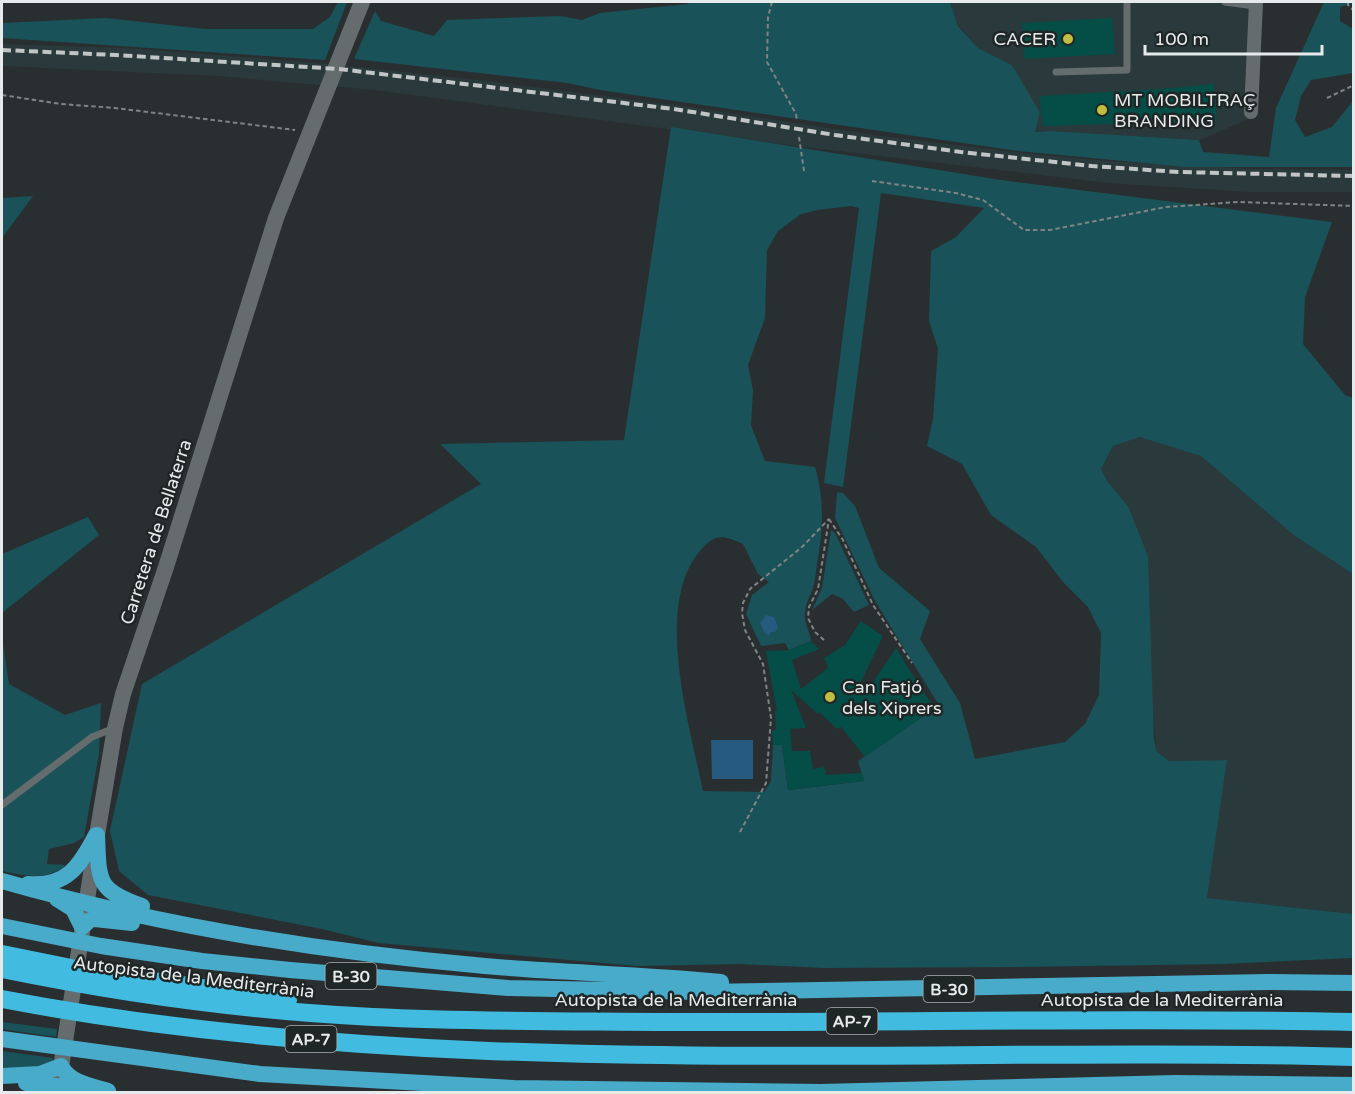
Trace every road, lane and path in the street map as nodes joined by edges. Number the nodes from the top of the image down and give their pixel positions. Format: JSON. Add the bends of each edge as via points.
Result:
{"nodes":[{"id":1,"x":362,"y":2,"type":"edge"},
{"id":2,"x":772,"y":2,"type":"edge"},
{"id":3,"x":1127,"y":2,"type":"edge"},
{"id":4,"x":1225,"y":2,"type":"edge"},
{"id":5,"x":1348,"y":2,"type":"edge"},
{"id":6,"x":1256,"y":4,"type":"edge"},
{"id":7,"x":1353,"y":11,"type":"edge"},
{"id":8,"x":1056,"y":72,"type":"dead end"},
{"id":9,"x":1353,"y":85,"type":"edge"},
{"id":10,"x":2,"y":95,"type":"edge"},
{"id":11,"x":1327,"y":98,"type":"dead end"},
{"id":12,"x":1251,"y":112,"type":"dead end"},
{"id":13,"x":797,"y":121,"type":"dead end"},
{"id":14,"x":310,"y":131,"type":"junction"},
{"id":15,"x":799,"y":137,"type":"dead end"},
{"id":16,"x":804,"y":171,"type":"dead end"},
{"id":17,"x":872,"y":181,"type":"dead end"},
{"id":18,"x":1353,"y":206,"type":"edge"},
{"id":19,"x":829,"y":519,"type":"junction"},
{"id":20,"x":824,"y":640,"type":"dead end"},
{"id":21,"x":912,"y":663,"type":"dead end"},
{"id":22,"x":115,"y":728,"type":"junction"},
{"id":23,"x":2,"y":805,"type":"edge"},
{"id":24,"x":740,"y":832,"type":"dead end"},
{"id":25,"x":97,"y":835,"type":"junction"},
{"id":26,"x":2,"y":881,"type":"edge"},
{"id":27,"x":48,"y":895,"type":"junction"},
{"id":28,"x":86,"y":903,"type":"junction"},
{"id":29,"x":2,"y":926,"type":"edge"},
{"id":30,"x":82,"y":927,"type":"junction"},
{"id":31,"x":211,"y":929,"type":"junction"},
{"id":32,"x":272,"y":939,"type":"junction"},
{"id":33,"x":2,"y":954,"type":"edge"},
{"id":34,"x":2,"y":969,"type":"edge"},
{"id":35,"x":1353,"y":972,"type":"edge"},
{"id":36,"x":1268,"y":982,"type":"junction"},
{"id":37,"x":1353,"y":983,"type":"edge"},
{"id":38,"x":792,"y":991,"type":"junction"},
{"id":39,"x":2,"y":999,"type":"edge"},
{"id":40,"x":375,"y":1017,"type":"junction"},
{"id":41,"x":1353,"y":1022,"type":"edge"},
{"id":42,"x":2,"y":1039,"type":"edge"},
{"id":43,"x":1353,"y":1057,"type":"edge"},
{"id":44,"x":61,"y":1066,"type":"junction"},
{"id":45,"x":2,"y":1076,"type":"edge"},
{"id":46,"x":2,"y":1081,"type":"edge"},
{"id":47,"x":1353,"y":1085,"type":"edge"},
{"id":48,"x":2,"y":1086,"type":"edge"},
{"id":49,"x":58,"y":1089,"type":"edge"},
{"id":50,"x":29,"y":1092,"type":"edge"},
{"id":51,"x":101,"y":1092,"type":"edge"},
{"id":52,"x":813,"y":1092,"type":"edge"},
{"id":53,"x":821,"y":1092,"type":"edge"}],
"edges":[{"from":1,"to":14,"type":"street","name":"Carretera de Bellaterra"},
{"from":2,"to":13,"type":"path","via":[[767,62]]},
{"from":3,"to":8,"type":"lane","via":[[1127,70]]},
{"from":4,"to":6,"type":"lane"},
{"from":5,"to":7,"type":"path"},
{"from":6,"to":12,"type":"street"},
{"from":9,"to":11,"type":"path"},
{"from":10,"to":14,"type":"path"},
{"from":14,"to":22,"type":"street","name":"Carretera de Bellaterra","via":[[258,271]]},
{"from":15,"to":16,"type":"path"},
{"from":17,"to":18,"type":"path","via":[[983,200],[1024,230],[1050,230],[1166,207],[1238,202]]},
{"from":19,"to":20,"type":"path","via":[[818,589],[808,618],[814,632]]},
{"from":19,"to":21,"type":"path","via":[[873,605]]},
{"from":19,"to":24,"type":"path","via":[[802,547],[750,589],[743,603],[746,630],[763,664],[771,718],[766,783]]},
{"from":22,"to":23,"type":"lane","via":[[92,737]]},
{"from":22,"to":25,"type":"street","name":"Carretera de Bellaterra"},
{"from":25,"to":26,"type":"highway","via":[[82,862],[62,879],[38,885]]},
{"from":25,"to":28,"type":"street","name":"Carretera de Bellaterra"},
{"from":25,"to":31,"type":"highway","via":[[101,879],[109,891],[128,902]]},
{"from":26,"to":27,"type":"highway"},
{"from":27,"to":28,"type":"highway"},
{"from":27,"to":30,"type":"highway","via":[[73,909]]},
{"from":28,"to":30,"type":"street","name":"Carretera de Bellaterra"},
{"from":28,"to":31,"type":"highway"},
{"from":29,"to":38,"type":"highway","number":"B-30","via":[[156,955],[422,982],[575,990]]},
{"from":30,"to":32,"type":"highway","via":[[90,920],[103,919],[209,936]]},
{"from":30,"to":44,"type":"street","name":"Carretera de Bellaterra"},
{"from":31,"to":32,"type":"highway"},
{"from":32,"to":38,"type":"highway","via":[[410,959]]},
{"from":33,"to":40,"type":"highway","via":[[96,973],[270,997]]},
{"from":34,"to":40,"type":"highway","name":"Autopista de la Mediterrània","number":"AP-7","via":[[195,1001]]},
{"from":35,"to":36,"type":"highway"},
{"from":36,"to":37,"type":"highway","number":"B-30"},
{"from":36,"to":38,"type":"highway","number":"B-30"},
{"from":39,"to":43,"type":"highway","number":"AP-7","via":[[152,1023],[428,1048],[760,1057]]},
{"from":40,"to":41,"type":"highway","name":"Autopista de la Mediterrània","number":"AP-7","via":[[699,1022]]},
{"from":42,"to":53,"type":"highway","via":[[260,1074],[514,1088]]},
{"from":44,"to":45,"type":"highway","via":[[40,1074]]},
{"from":44,"to":49,"type":"street","name":"Carretera de Bellaterra"},
{"from":44,"to":51,"type":"highway","via":[[76,1081]]},
{"from":46,"to":49,"type":"highway"},
{"from":47,"to":53,"type":"highway","via":[[1176,1083]]},
{"from":48,"to":50,"type":"highway"},
{"from":49,"to":51,"type":"highway"},
{"from":52,"to":53,"type":"highway"}]}
